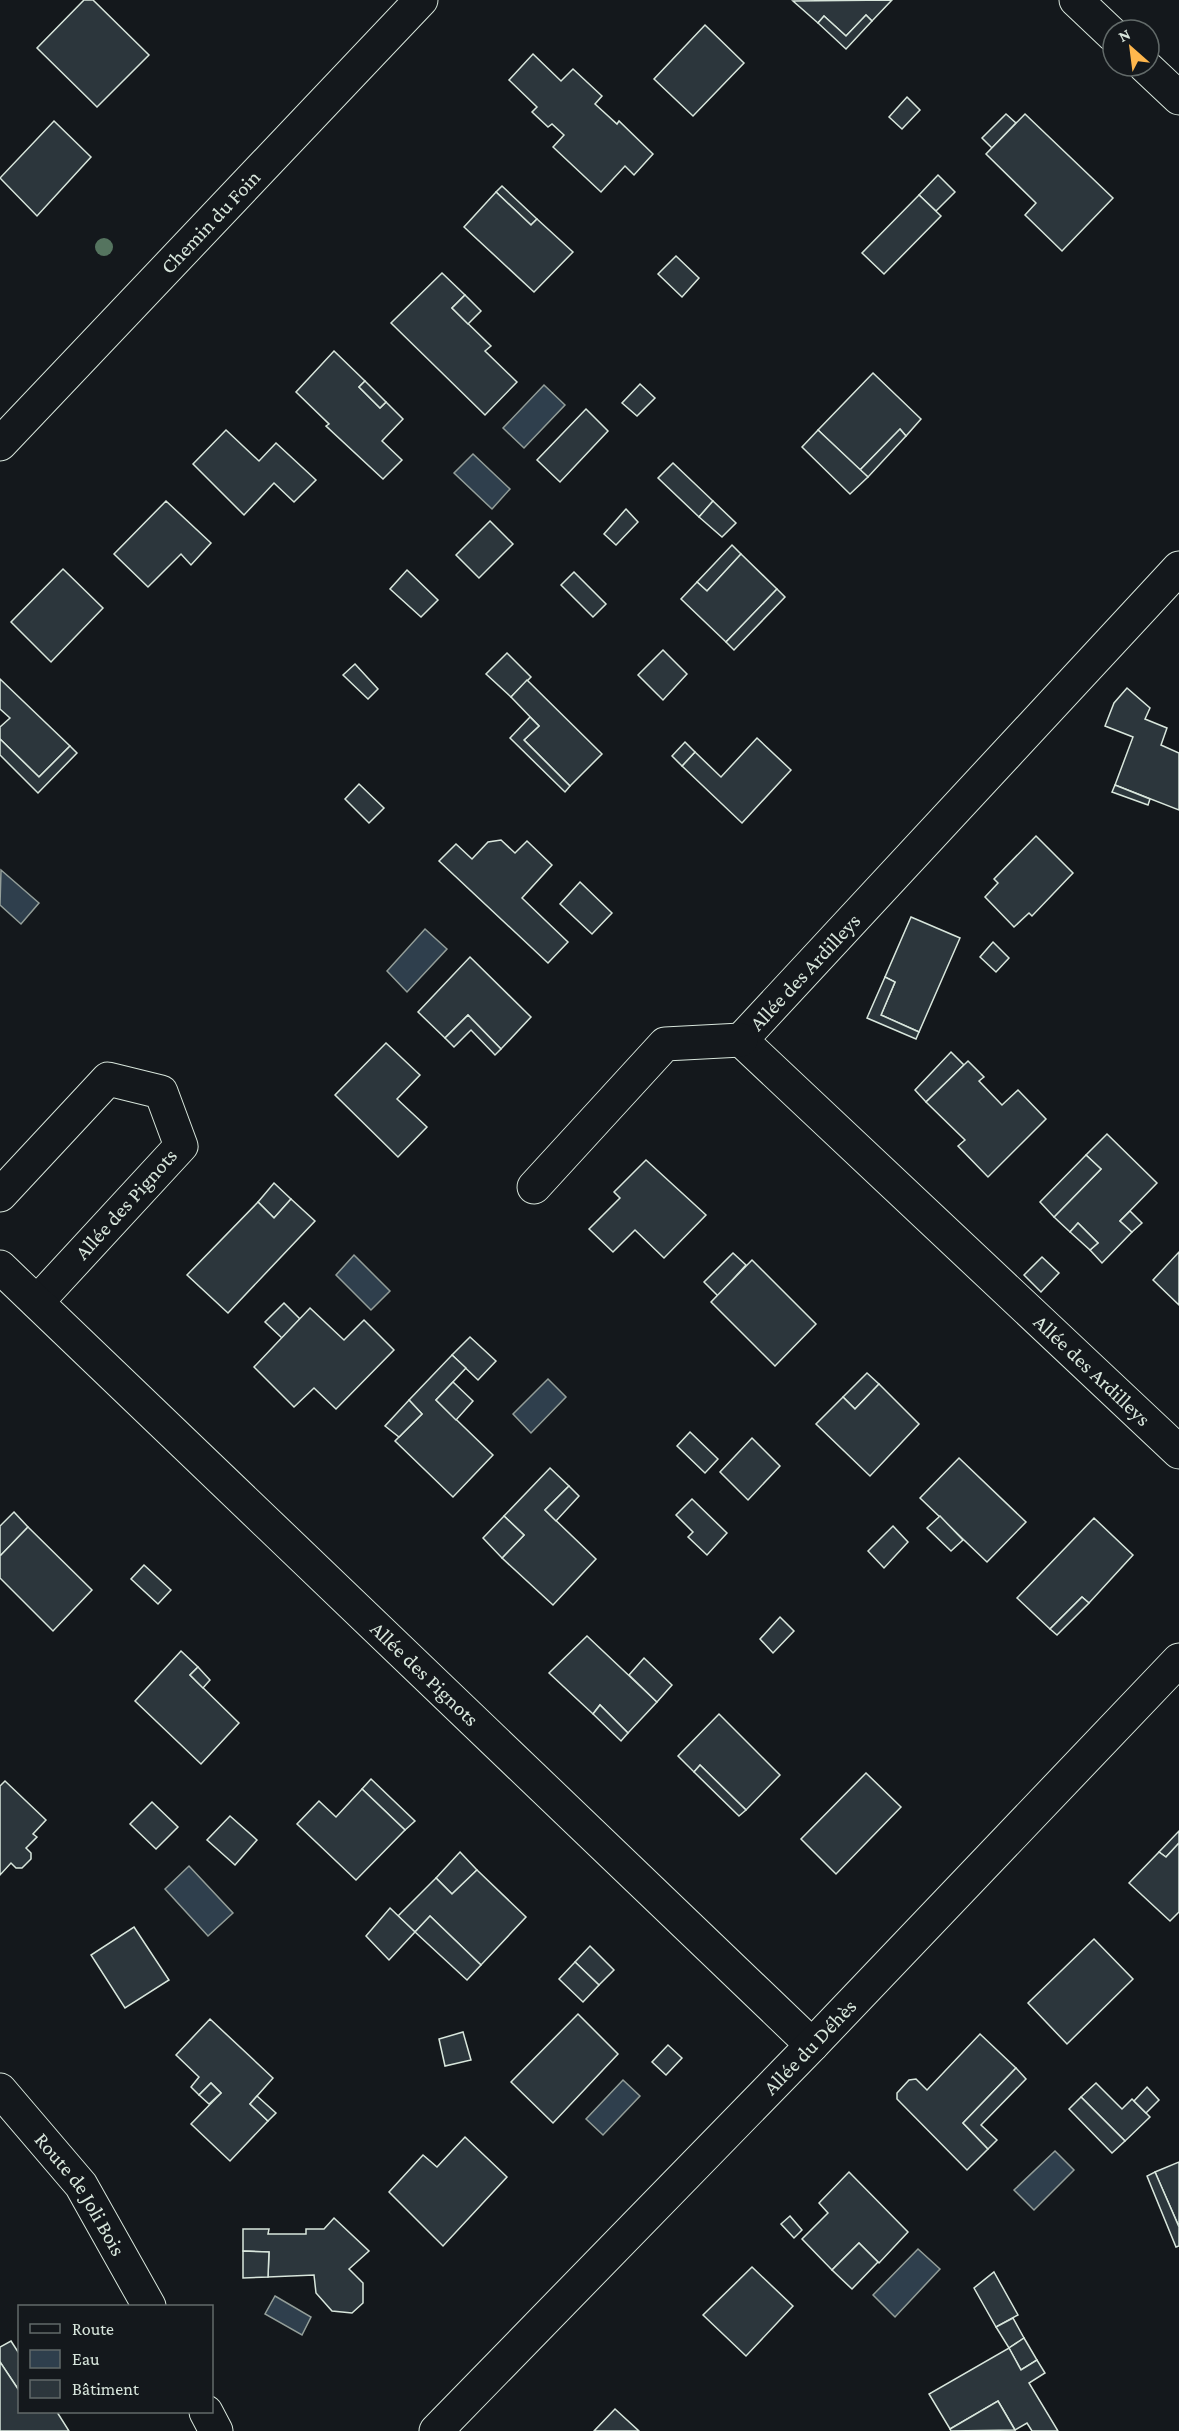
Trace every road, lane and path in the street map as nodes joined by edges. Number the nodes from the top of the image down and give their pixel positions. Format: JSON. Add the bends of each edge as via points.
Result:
{"nodes":[{"id":1,"x":421,"y":0,"type":"edge"},
{"id":2,"x":1076,"y":0,"type":"edge"},
{"id":3,"x":1101,"y":24,"type":"edge"},
{"id":4,"x":1158,"y":78,"type":"edge"},
{"id":5,"x":1179,"y":98,"type":"edge"},
{"id":6,"x":0,"y":444,"type":"edge"},
{"id":7,"x":1179,"y":568,"type":"edge"},
{"id":8,"x":741,"y":1040,"type":"junction"},
{"id":9,"x":534,"y":1187,"type":"dead end"},
{"id":10,"x":0,"y":1195,"type":"edge"},
{"id":11,"x":0,"y":1267,"type":"edge"},
{"id":12,"x":37,"y":1302,"type":"junction"},
{"id":13,"x":1179,"y":1452,"type":"edge"},
{"id":14,"x":1179,"y":1660,"type":"edge"},
{"id":15,"x":812,"y":2045,"type":"junction"},
{"id":16,"x":0,"y":2090,"type":"edge"},
{"id":17,"x":148,"y":2305,"type":"edge"},
{"id":18,"x":207,"y":2413,"type":"edge"},
{"id":19,"x":216,"y":2431,"type":"edge"},
{"id":20,"x":436,"y":2431,"type":"edge"}],
"edges":[{"from":1,"to":6,"type":"street","name":"Chemin du Foin"},
{"from":2,"to":3,"type":"street"},
{"from":4,"to":5,"type":"street"},
{"from":7,"to":8,"type":"street","name":"Allée des Ardilleys"},
{"from":8,"to":9,"type":"street","via":[[665,1044]]},
{"from":8,"to":13,"type":"street","name":"Allée des Ardilleys"},
{"from":10,"to":12,"type":"street","name":"Allée des Pignots","via":[[108,1079],[161,1092],[181,1146]]},
{"from":11,"to":12,"type":"street","name":"Allée des Pignots"},
{"from":12,"to":15,"type":"street","name":"Allée des Pignots"},
{"from":14,"to":15,"type":"street","name":"Allée du Déhès"},
{"from":15,"to":20,"type":"street","name":"Allée du Déhès"},
{"from":16,"to":17,"type":"street","name":"Route de Joli Bois","via":[[81,2185]]},
{"from":18,"to":19,"type":"street"}]}
